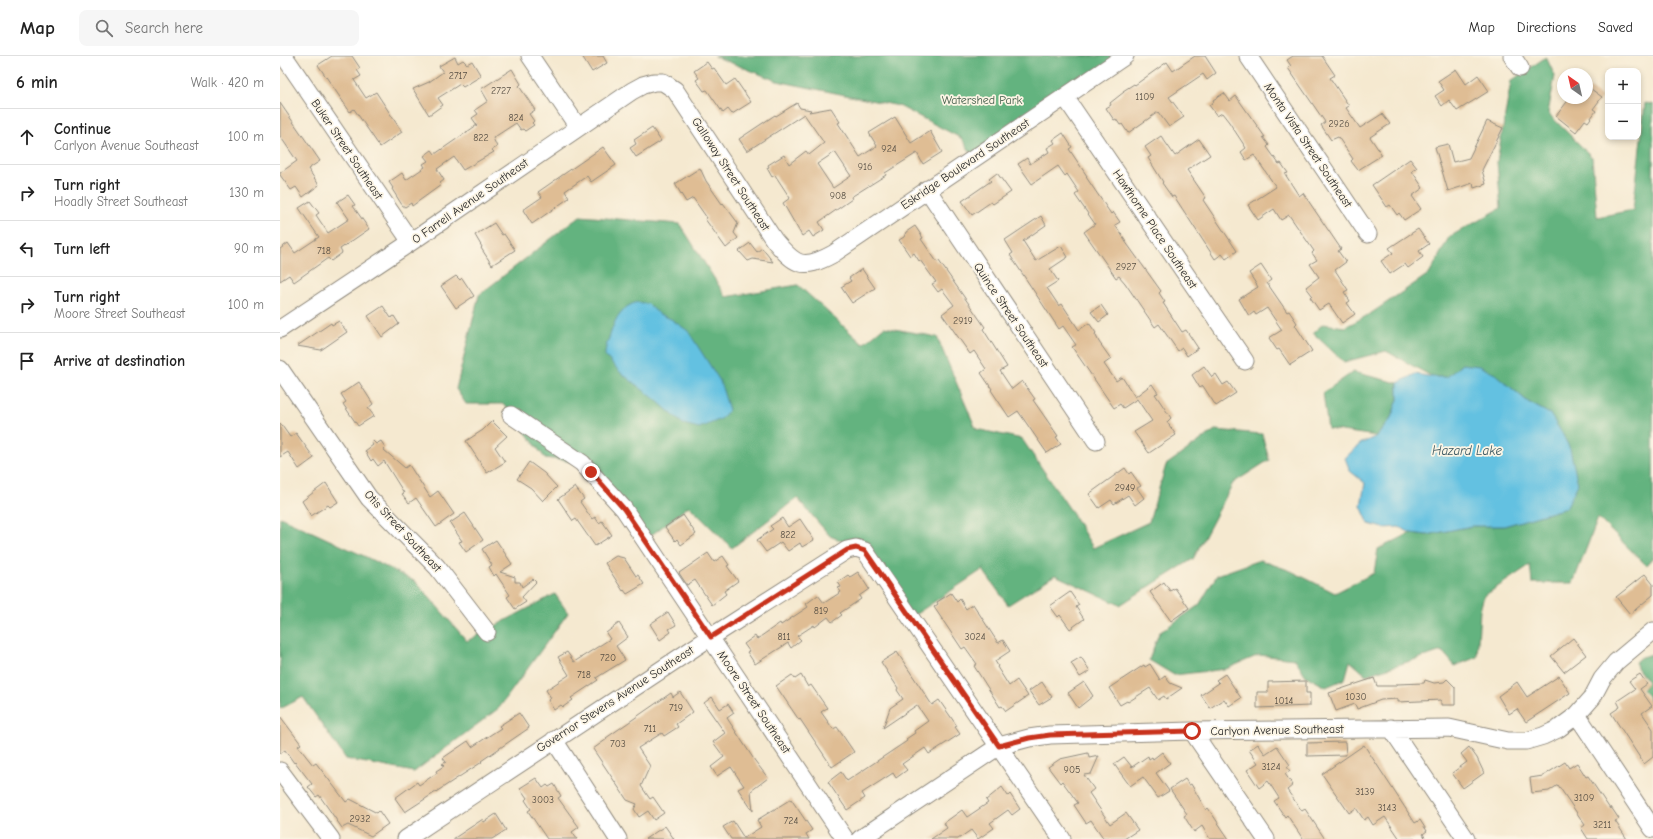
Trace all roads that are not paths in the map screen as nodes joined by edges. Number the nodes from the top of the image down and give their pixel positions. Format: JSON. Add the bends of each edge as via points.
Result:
{"nodes":[{"id":1,"x":284,"y":56,"type":"edge"},
{"id":2,"x":530,"y":56,"type":"edge"},
{"id":3,"x":1125,"y":56,"type":"edge"},
{"id":4,"x":1248,"y":56,"type":"edge"},
{"id":5,"x":663,"y":82,"type":"joint"},
{"id":6,"x":1064,"y":97,"type":"junction"},
{"id":7,"x":578,"y":127,"type":"junction"},
{"id":8,"x":927,"y":189,"type":"junction"},
{"id":9,"x":1368,"y":234,"type":"dead end"},
{"id":10,"x":411,"y":242,"type":"junction"},
{"id":11,"x":802,"y":264,"type":"joint"},
{"id":12,"x":280,"y":329,"type":"edge"},
{"id":13,"x":1245,"y":361,"type":"dead end"},
{"id":14,"x":280,"y":369,"type":"edge"},
{"id":15,"x":511,"y":415,"type":"dead end"},
{"id":16,"x":1096,"y":441,"type":"dead end"},
{"id":17,"x":1653,"y":631,"type":"edge"},
{"id":18,"x":487,"y":632,"type":"dead end"},
{"id":19,"x":711,"y":637,"type":"junction"},
{"id":20,"x":1577,"y":715,"type":"junction"},
{"id":21,"x":1391,"y":728,"type":"junction"},
{"id":22,"x":1192,"y":731,"type":"junction"},
{"id":23,"x":554,"y":740,"type":"junction"},
{"id":24,"x":999,"y":746,"type":"junction"},
{"id":25,"x":280,"y":771,"type":"edge"},
{"id":26,"x":1653,"y":829,"type":"edge"},
{"id":27,"x":331,"y":839,"type":"edge"},
{"id":28,"x":406,"y":839,"type":"edge"},
{"id":29,"x":618,"y":839,"type":"edge"},
{"id":30,"x":845,"y":839,"type":"edge"},
{"id":31,"x":860,"y":839,"type":"edge"},
{"id":32,"x":1062,"y":839,"type":"edge"},
{"id":33,"x":1266,"y":839,"type":"edge"},
{"id":34,"x":1466,"y":839,"type":"edge"}],
"edges":[{"from":1,"to":10,"type":"street","name":"Buker Street Southeast"},
{"from":2,"to":7,"type":"street"},
{"from":3,"to":6,"type":"street","name":"Eskridge Boulevard Southeast"},
{"from":4,"to":9,"type":"street","name":"Monta Vista Street Southeast"},
{"from":5,"to":7,"type":"street","name":"O Farrell Avenue Southeast","via":[[643,85]]},
{"from":5,"to":11,"type":"street","name":"Galloway Street Southeast","via":[[675,90],[774,240],[794,260]]},
{"from":6,"to":8,"type":"street","name":"Eskridge Boulevard Southeast"},
{"from":6,"to":13,"type":"street","name":"Hawthorne Place Southeast"},
{"from":7,"to":10,"type":"street","name":"O Farrell Avenue Southeast"},
{"from":8,"to":11,"type":"street","name":"Eskridge Boulevard Southeast","via":[[833,254],[812,263]]},
{"from":8,"to":16,"type":"street","name":"Quince Street Southeast"},
{"from":10,"to":12,"type":"street","name":"O Farrell Avenue Southeast"},
{"from":14,"to":18,"type":"street","name":"Otis Street Southeast","via":[[369,498],[437,567]]},
{"from":15,"to":19,"type":"street","name":"Moore Street Southeast","via":[[582,463],[624,509]]},
{"from":17,"to":20,"type":"street","name":"Carlyon Avenue Southeast","via":[[1616,662],[1602,679],[1592,698]]},
{"from":19,"to":23,"type":"street","name":"Governor Stevens Avenue Southeast"},
{"from":19,"to":24,"type":"street","name":"Governor Stevens Avenue Southeast","via":[[847,550],[856,548],[865,551]]},
{"from":19,"to":30,"type":"street","name":"Moore Street Southeast"},
{"from":20,"to":21,"type":"street","name":"Carlyon Avenue Southeast","via":[[1558,729],[1526,741],[1508,741],[1449,728]]},
{"from":20,"to":26,"type":"street"},
{"from":21,"to":22,"type":"street","name":"Carlyon Avenue Southeast"},
{"from":21,"to":34,"type":"street"},
{"from":22,"to":24,"type":"street","name":"Carlyon Avenue Southeast","via":[[1050,735]]},
{"from":22,"to":33,"type":"street"},
{"from":23,"to":28,"type":"street","name":"Governor Stevens Avenue Southeast"},
{"from":23,"to":29,"type":"street"},
{"from":24,"to":31,"type":"street","name":"Carlyon Avenue Southeast"},
{"from":24,"to":32,"type":"street"},
{"from":25,"to":27,"type":"street"}]}
